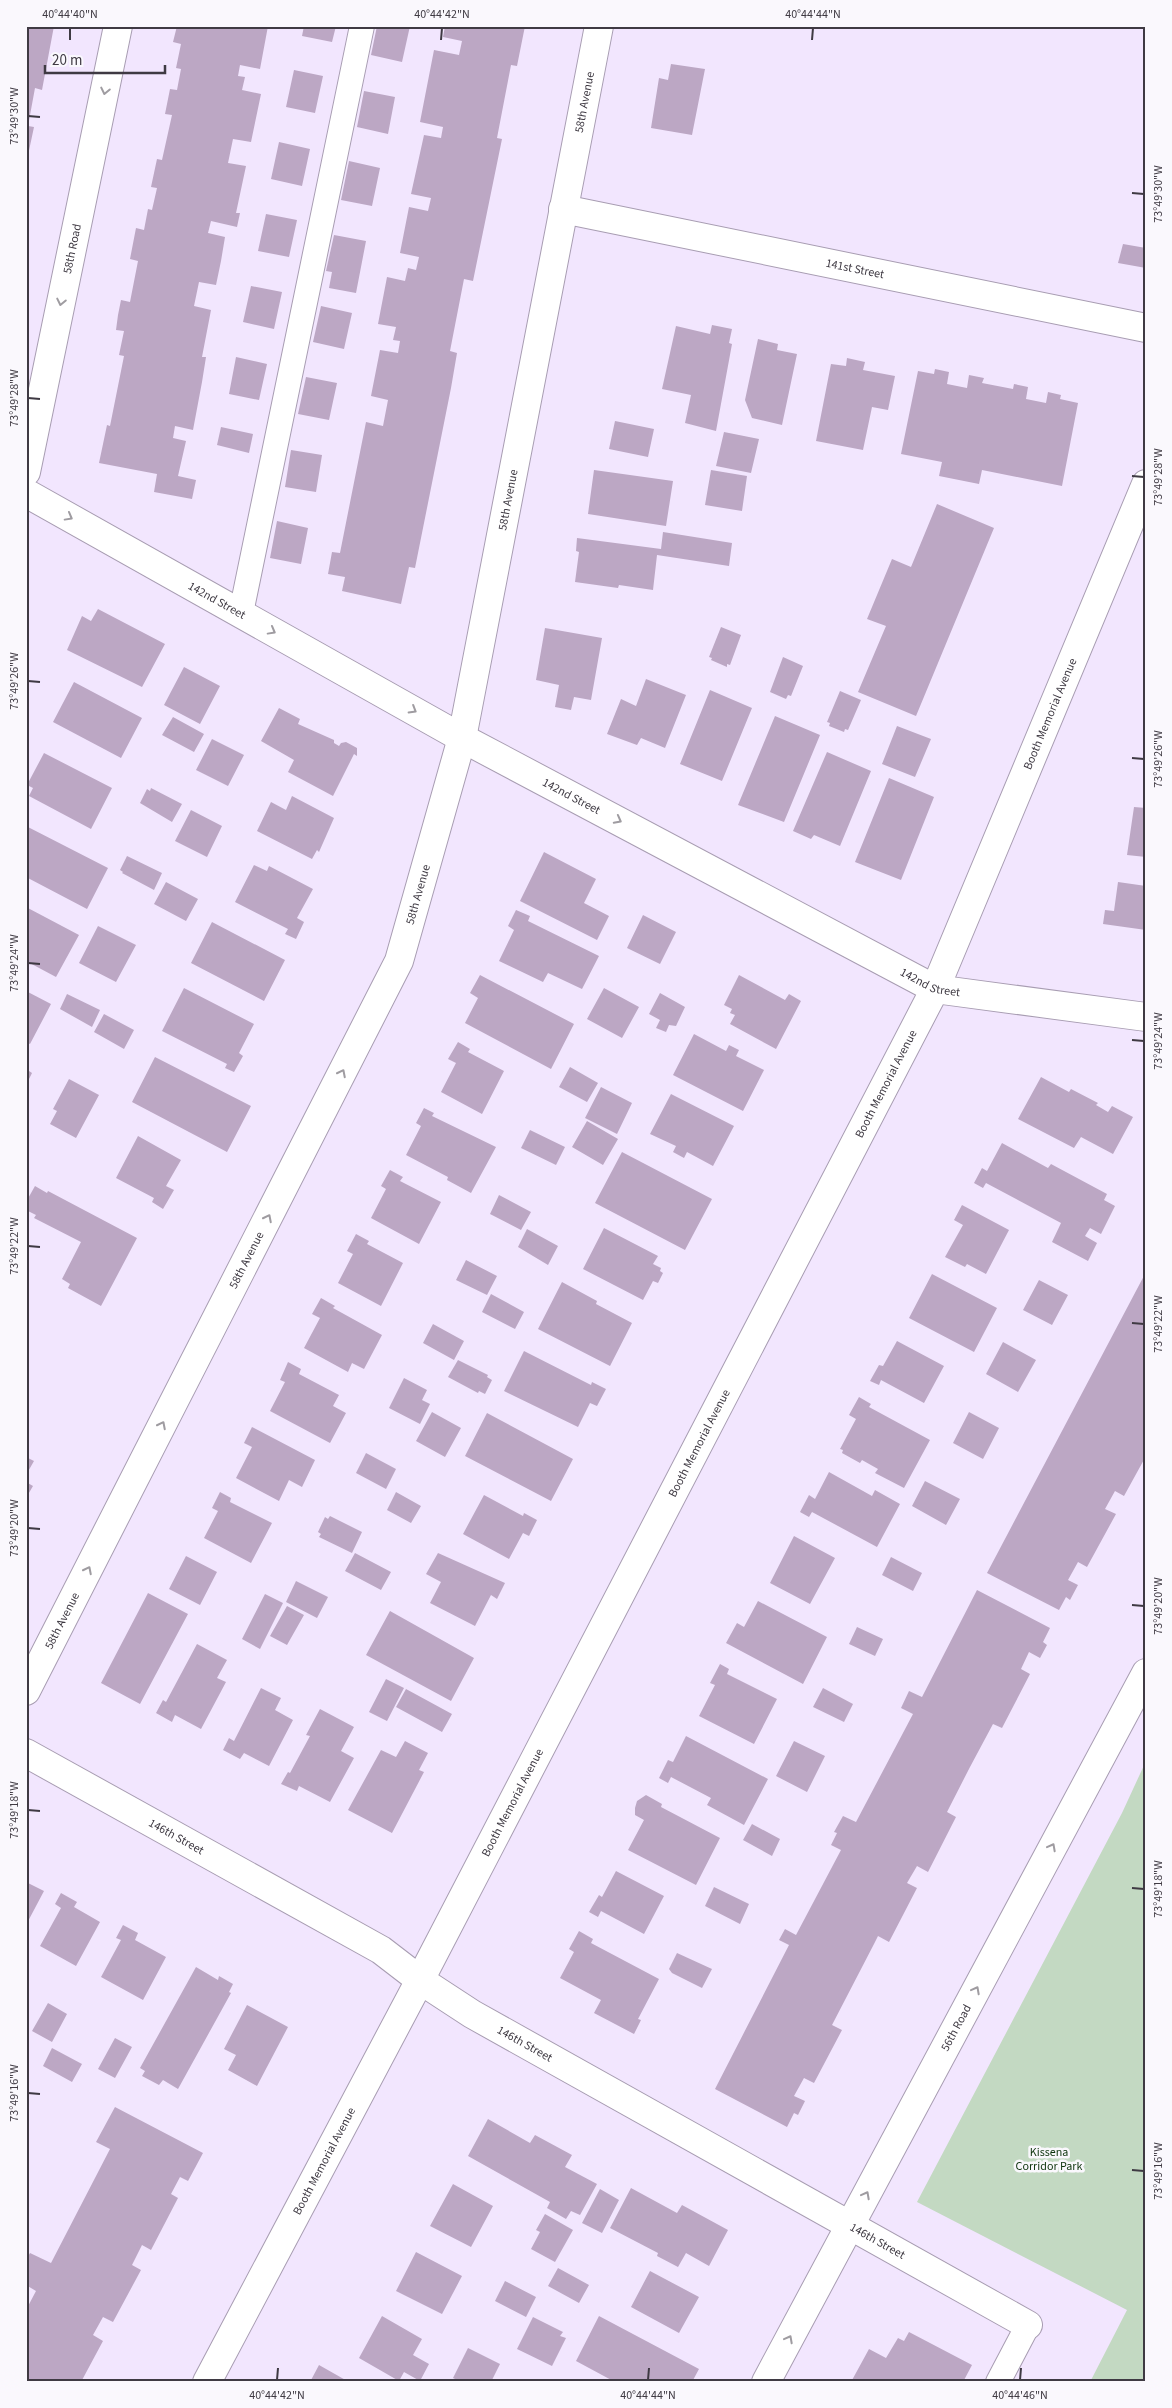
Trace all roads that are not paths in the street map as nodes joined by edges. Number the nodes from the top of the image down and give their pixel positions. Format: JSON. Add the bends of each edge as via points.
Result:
{"nodes":[{"id":1,"x":118,"y":26,"type":"edge"},
{"id":2,"x":362,"y":26,"type":"edge"},
{"id":3,"x":599,"y":26,"type":"edge"},
{"id":4,"x":563,"y":209,"type":"junction"},
{"id":5,"x":1146,"y":328,"type":"edge"},
{"id":6,"x":26,"y":472,"type":"edge"},
{"id":7,"x":26,"y":493,"type":"edge"},
{"id":8,"x":1142,"y":500,"type":"edge"},
{"id":9,"x":241,"y":613,"type":"junction"},
{"id":10,"x":462,"y":738,"type":"junction"},
{"id":11,"x":934,"y":989,"type":"junction"},
{"id":12,"x":1146,"y":1017,"type":"edge"},
{"id":13,"x":1146,"y":1673,"type":"edge"},
{"id":14,"x":26,"y":1691,"type":"edge"},
{"id":15,"x":26,"y":1753,"type":"edge"},
{"id":16,"x":420,"y":1980,"type":"junction"},
{"id":17,"x":850,"y":2226,"type":"junction"},
{"id":18,"x":1028,"y":2326,"type":"joint"},
{"id":19,"x":207,"y":2382,"type":"edge"},
{"id":20,"x":766,"y":2382,"type":"edge"},
{"id":21,"x":998,"y":2382,"type":"edge"}],
"edges":[{"from":1,"to":6,"type":"street","name":"58th Road","one_way":true},
{"from":2,"to":9,"type":"lane"},
{"from":3,"to":4,"type":"street","name":"58th Avenue"},
{"from":4,"to":5,"type":"street","name":"141st Street"},
{"from":4,"to":10,"type":"street","name":"58th Avenue"},
{"from":7,"to":9,"type":"street","name":"142nd Street","one_way":true},
{"from":8,"to":11,"type":"street","name":"Booth Memorial Avenue"},
{"from":9,"to":10,"type":"street","name":"142nd Street","one_way":true},
{"from":10,"to":11,"type":"street","name":"142nd Street","one_way":true},
{"from":14,"to":10,"type":"street","name":"58th Avenue","one_way":true,"via":[[399,962]]},
{"from":11,"to":12,"type":"street","name":"142nd Street"},
{"from":11,"to":16,"type":"street","name":"Booth Memorial Avenue"},
{"from":17,"to":13,"type":"street","name":"56th Road","one_way":true},
{"from":15,"to":16,"type":"street","name":"146th Street","via":[[381,1950]]},
{"from":16,"to":17,"type":"street","name":"146th Street","via":[[472,2014]]},
{"from":16,"to":19,"type":"street","name":"Booth Memorial Avenue"},
{"from":17,"to":18,"type":"street","name":"146th Street"},
{"from":20,"to":17,"type":"street","name":"56th Road","one_way":true},
{"from":18,"to":21,"type":"lane"}]}
